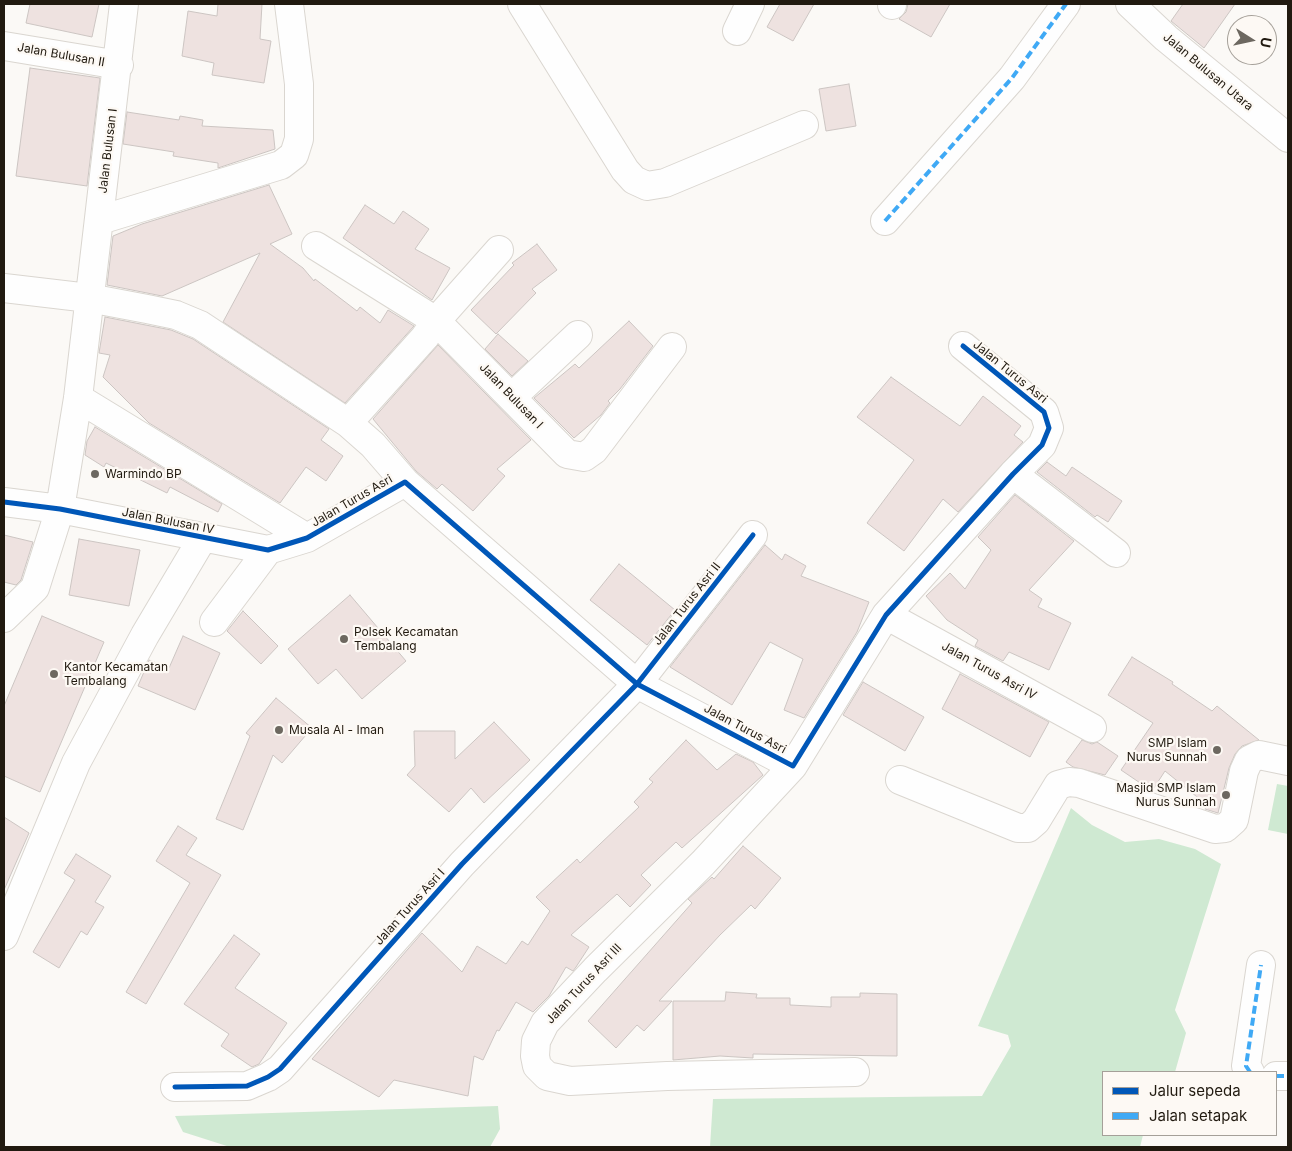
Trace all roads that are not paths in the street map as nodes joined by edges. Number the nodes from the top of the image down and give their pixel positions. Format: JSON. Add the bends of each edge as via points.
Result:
{"nodes":[{"id":1,"x":124,"y":4,"type":"edge"},
{"id":2,"x":290,"y":4,"type":"edge"},
{"id":3,"x":522,"y":4,"type":"edge"},
{"id":4,"x":750,"y":4,"type":"edge"},
{"id":5,"x":1066,"y":4,"type":"edge"},
{"id":6,"x":1130,"y":4,"type":"edge"},
{"id":7,"x":737,"y":31,"type":"dead end"},
{"id":8,"x":4,"y":46,"type":"edge"},
{"id":9,"x":118,"y":65,"type":"junction"},
{"id":10,"x":804,"y":125,"type":"dead end"},
{"id":11,"x":1288,"y":138,"type":"edge"},
{"id":12,"x":100,"y":220,"type":"junction"},
{"id":13,"x":885,"y":221,"type":"dead end"},
{"id":14,"x":316,"y":246,"type":"dead end"},
{"id":15,"x":499,"y":250,"type":"dead end"},
{"id":16,"x":4,"y":288,"type":"edge"},
{"id":17,"x":88,"y":298,"type":"junction"},
{"id":18,"x":436,"y":321,"type":"junction"},
{"id":19,"x":578,"y":335,"type":"dead end"},
{"id":20,"x":963,"y":346,"type":"dead end"},
{"id":21,"x":672,"y":347,"type":"dead end"},
{"id":22,"x":512,"y":396,"type":"junction"},
{"id":23,"x":78,"y":398,"type":"junction"},
{"id":24,"x":348,"y":422,"type":"junction"},
{"id":25,"x":1013,"y":474,"type":"junction"},
{"id":26,"x":404,"y":482,"type":"junction"},
{"id":27,"x":4,"y":502,"type":"edge"},
{"id":28,"x":60,"y":509,"type":"junction"},
{"id":29,"x":753,"y":535,"type":"dead end"},
{"id":30,"x":306,"y":538,"type":"junction"},
{"id":31,"x":202,"y":539,"type":"junction"},
{"id":32,"x":268,"y":550,"type":"junction"},
{"id":33,"x":1116,"y":553,"type":"dead end"},
{"id":34,"x":886,"y":615,"type":"junction"},
{"id":35,"x":4,"y":618,"type":"edge"},
{"id":36,"x":214,"y":622,"type":"dead end"},
{"id":37,"x":637,"y":684,"type":"junction"},
{"id":38,"x":1092,"y":728,"type":"dead end"},
{"id":39,"x":1288,"y":761,"type":"edge"},
{"id":40,"x":793,"y":766,"type":"junction"},
{"id":41,"x":900,"y":780,"type":"dead end"},
{"id":42,"x":4,"y":936,"type":"edge"},
{"id":43,"x":1261,"y":965,"type":"dead end"},
{"id":44,"x":1249,"y":1071,"type":"edge"},
{"id":45,"x":855,"y":1072,"type":"dead end"},
{"id":46,"x":174,"y":1087,"type":"dead end"}],
"edges":[{"from":1,"to":9,"type":"street","name":"Jalan Bulusan I"},
{"from":2,"to":12,"type":"street","via":[[299,84],[299,140],[294,155],[281,165]]},
{"from":3,"to":10,"type":"street","via":[[625,170],[634,180],[647,186],[665,183]]},
{"from":4,"to":7,"type":"street"},
{"from":5,"to":13,"type":"street","via":[[1012,78]]},
{"from":6,"to":11,"type":"street","name":"Jalan Bulusan Utara","via":[[1166,38]]},
{"from":8,"to":9,"type":"street","name":"Jalan Bulusan II"},
{"from":9,"to":12,"type":"street","name":"Jalan Bulusan I"},
{"from":12,"to":17,"type":"street","name":"Jalan Bulusan I"},
{"from":14,"to":18,"type":"street","name":"Jalan Bulusan I"},
{"from":15,"to":18,"type":"street"},
{"from":16,"to":17,"type":"street"},
{"from":17,"to":23,"type":"street","name":"Jalan Bulusan I"},
{"from":17,"to":24,"type":"street","via":[[176,315],[200,325]]},
{"from":18,"to":22,"type":"street","name":"Jalan Bulusan I"},
{"from":18,"to":24,"type":"street"},
{"from":19,"to":22,"type":"street"},
{"from":20,"to":25,"type":"street","name":"Jalan Turus Asri","via":[[1044,412],[1050,428],[1042,445]]},
{"from":21,"to":22,"type":"street","name":"Jalan Bulusan I","via":[[594,450],[584,457],[567,454]]},
{"from":23,"to":28,"type":"street","name":"Jalan Bulusan I"},
{"from":23,"to":30,"type":"street"},
{"from":24,"to":26,"type":"street","via":[[373,445]]},
{"from":25,"to":33,"type":"street"},
{"from":25,"to":34,"type":"street","name":"Jalan Turus Asri"},
{"from":26,"to":30,"type":"street","name":"Jalan Turus Asri"},
{"from":26,"to":37,"type":"street","name":"Jalan Turus Asri"},
{"from":27,"to":28,"type":"street","name":"Jalan Bulusan IV"},
{"from":28,"to":31,"type":"street","name":"Jalan Bulusan IV"},
{"from":28,"to":35,"type":"street","name":"Jalan Bulusan I","via":[[35,588]]},
{"from":29,"to":37,"type":"street","name":"Jalan Turus Asri II"},
{"from":30,"to":32,"type":"street","name":"Jalan Turus Asri"},
{"from":31,"to":32,"type":"street","name":"Jalan Bulusan IV"},
{"from":31,"to":42,"type":"street","via":[[145,635],[76,763]]},
{"from":32,"to":36,"type":"street"},
{"from":34,"to":38,"type":"street","name":"Jalan Turus Asri IV"},
{"from":34,"to":40,"type":"street","name":"Jalan Turus Asri"},
{"from":37,"to":40,"type":"street","name":"Jalan Turus Asri"},
{"from":37,"to":46,"type":"street","name":"Jalan Turus Asri I","via":[[462,864],[280,1068],[247,1086]]},
{"from":39,"to":41,"type":"street","via":[[1259,755],[1249,760],[1234,820],[1225,828],[1215,829],[1069,782],[1058,785],[1036,821],[1028,828],[1018,828]]},
{"from":40,"to":45,"type":"street","name":"Jalan Turus Asri III","via":[[703,863],[545,1023],[536,1041],[537,1066],[547,1076],[570,1081]]},
{"from":43,"to":44,"type":"street","via":[[1246,1066]]}]}
